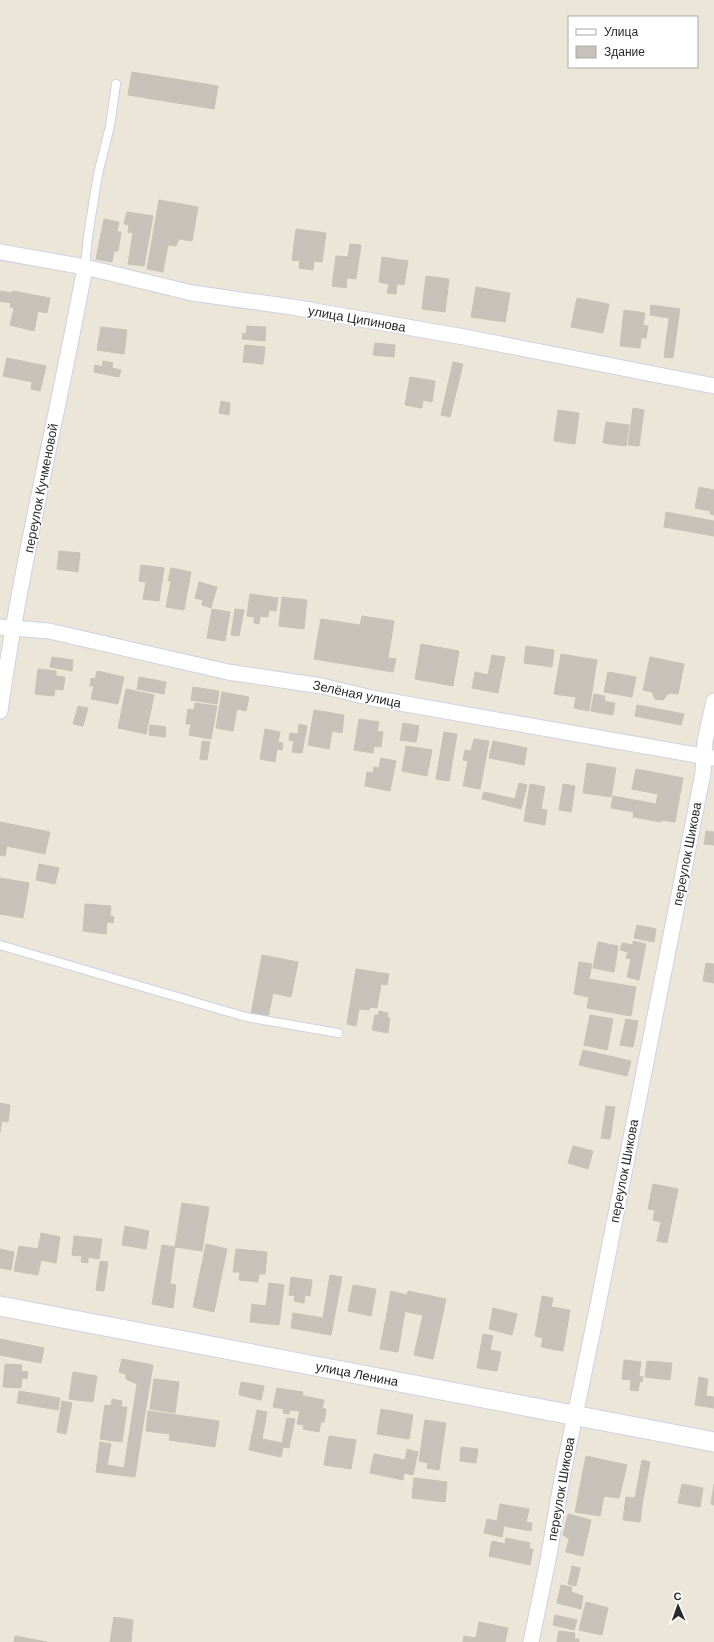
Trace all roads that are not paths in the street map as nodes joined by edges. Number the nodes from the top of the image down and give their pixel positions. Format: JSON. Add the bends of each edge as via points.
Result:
{"nodes":[{"id":1,"x":116,"y":84,"type":"dead end"},
{"id":2,"x":0,"y":252,"type":"edge"},
{"id":3,"x":85,"y":267,"type":"junction"},
{"id":4,"x":714,"y":386,"type":"edge"},
{"id":5,"x":6,"y":628,"type":"edge"},
{"id":6,"x":714,"y":700,"type":"edge"},
{"id":7,"x":0,"y":711,"type":"edge"},
{"id":8,"x":709,"y":758,"type":"edge"},
{"id":9,"x":0,"y":945,"type":"edge"},
{"id":10,"x":338,"y":1033,"type":"dead end"},
{"id":11,"x":0,"y":1306,"type":"edge"},
{"id":12,"x":575,"y":1416,"type":"junction"},
{"id":13,"x":714,"y":1442,"type":"edge"},
{"id":14,"x":532,"y":1642,"type":"edge"}],
"edges":[{"from":1,"to":3,"type":"lane","via":[[110,126],[98,174]]},
{"from":2,"to":3,"type":"street","name":"улица Ципинова"},
{"from":3,"to":4,"type":"street","name":"улица Ципинова","via":[[192,293],[456,335]]},
{"from":3,"to":5,"type":"street","name":"переулок Кучменовой","via":[[69,351]]},
{"from":5,"to":7,"type":"street","name":"переулок Кучменовой"},
{"from":5,"to":8,"type":"street","name":"Зелёная улица","via":[[49,631],[228,672],[322,686],[372,698]]},
{"from":6,"to":8,"type":"street","name":"переулок Шикова","via":[[706,741]]},
{"from":8,"to":12,"type":"street","name":"переулок Шикова","via":[[703,773]]},
{"from":9,"to":10,"type":"lane","via":[[246,1017]]},
{"from":11,"to":12,"type":"street","name":"улица Ленина"},
{"from":12,"to":13,"type":"street","name":"улица Ленина"},
{"from":12,"to":14,"type":"street","name":"переулок Шикова"}]}
